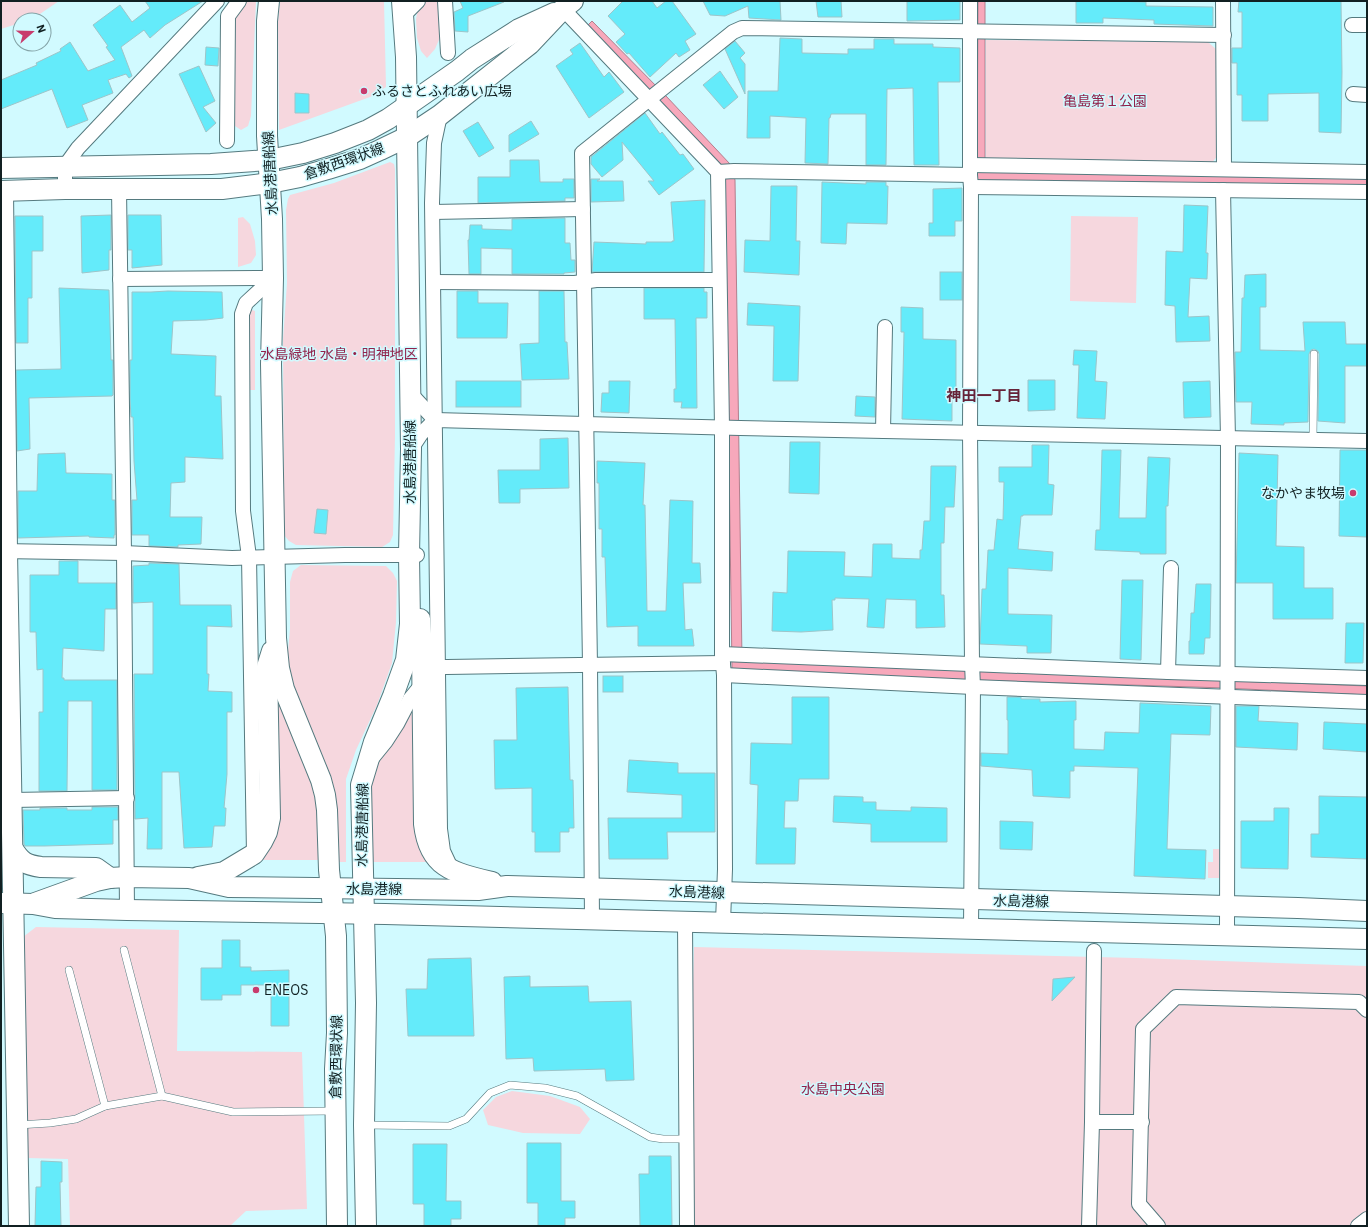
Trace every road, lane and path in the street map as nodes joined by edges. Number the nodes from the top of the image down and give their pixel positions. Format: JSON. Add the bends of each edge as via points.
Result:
{"nodes":[{"id":1,"x":217,"y":1,"type":"edge"},
{"id":2,"x":239,"y":1,"type":"edge"},
{"id":3,"x":269,"y":1,"type":"edge"},
{"id":4,"x":445,"y":1,"type":"edge"},
{"id":5,"x":970,"y":1,"type":"edge"},
{"id":6,"x":1223,"y":1,"type":"edge"},
{"id":7,"x":406,"y":4,"type":"edge"},
{"id":8,"x":568,"y":5,"type":"edge"},
{"id":9,"x":1352,"y":25,"type":"dead end"},
{"id":10,"x":1367,"y":25,"type":"edge"},
{"id":11,"x":978,"y":32,"type":"junction"},
{"id":12,"x":1224,"y":35,"type":"junction"},
{"id":13,"x":448,"y":53,"type":"dead end"},
{"id":14,"x":654,"y":94,"type":"junction"},
{"id":15,"x":407,"y":107,"type":"junction"},
{"id":16,"x":440,"y":115,"type":"junction"},
{"id":17,"x":407,"y":137,"type":"junction"},
{"id":18,"x":228,"y":140,"type":"dead end"},
{"id":19,"x":269,"y":160,"type":"junction"},
{"id":20,"x":65,"y":166,"type":"junction"},
{"id":21,"x":1,"y":168,"type":"edge"},
{"id":22,"x":725,"y":172,"type":"junction"},
{"id":23,"x":975,"y":172,"type":"junction"},
{"id":24,"x":1367,"y":172,"type":"edge"},
{"id":25,"x":1225,"y":180,"type":"junction"},
{"id":26,"x":270,"y":184,"type":"junction"},
{"id":27,"x":65,"y":189,"type":"junction"},
{"id":28,"x":119,"y":189,"type":"junction"},
{"id":29,"x":2,"y":191,"type":"edge"},
{"id":30,"x":1367,"y":192,"type":"edge"},
{"id":31,"x":583,"y":208,"type":"junction"},
{"id":32,"x":433,"y":212,"type":"junction"},
{"id":33,"x":272,"y":278,"type":"junction"},
{"id":34,"x":120,"y":279,"type":"junction"},
{"id":35,"x":719,"y":280,"type":"junction"},
{"id":36,"x":585,"y":281,"type":"junction"},
{"id":37,"x":434,"y":282,"type":"junction"},
{"id":38,"x":885,"y":327,"type":"dead end"},
{"id":39,"x":1314,"y":354,"type":"dead end"},
{"id":40,"x":410,"y":393,"type":"junction"},
{"id":41,"x":435,"y":420,"type":"junction"},
{"id":42,"x":586,"y":424,"type":"junction"},
{"id":43,"x":729,"y":428,"type":"junction"},
{"id":44,"x":883,"y":431,"type":"junction"},
{"id":45,"x":970,"y":433,"type":"junction"},
{"id":46,"x":1228,"y":439,"type":"junction"},
{"id":47,"x":1313,"y":439,"type":"junction"},
{"id":48,"x":1367,"y":441,"type":"edge"},
{"id":49,"x":412,"y":449,"type":"junction"},
{"id":50,"x":4,"y":551,"type":"edge"},
{"id":51,"x":124,"y":553,"type":"junction"},
{"id":52,"x":413,"y":555,"type":"junction"},
{"id":53,"x":249,"y":557,"type":"junction"},
{"id":54,"x":274,"y":557,"type":"junction"},
{"id":55,"x":1171,"y":568,"type":"dead end"},
{"id":56,"x":276,"y":638,"type":"junction"},
{"id":57,"x":5,"y":647,"type":"edge"},
{"id":58,"x":422,"y":649,"type":"junction"},
{"id":59,"x":725,"y":661,"type":"junction"},
{"id":60,"x":590,"y":665,"type":"junction"},
{"id":61,"x":437,"y":667,"type":"junction"},
{"id":62,"x":1168,"y":672,"type":"junction"},
{"id":63,"x":973,"y":676,"type":"junction"},
{"id":64,"x":1367,"y":678,"type":"edge"},
{"id":65,"x":422,"y":685,"type":"junction"},
{"id":66,"x":1227,"y":685,"type":"junction"},
{"id":67,"x":1367,"y":702,"type":"edge"},
{"id":68,"x":366,"y":765,"type":"junction"},
{"id":69,"x":127,"y":798,"type":"junction"},
{"id":70,"x":12,"y":800,"type":"junction"},
{"id":71,"x":13,"y":849,"type":"junction"},
{"id":72,"x":254,"y":854,"type":"junction"},
{"id":73,"x":452,"y":869,"type":"junction"},
{"id":74,"x":119,"y":877,"type":"junction"},
{"id":75,"x":188,"y":878,"type":"junction"},
{"id":76,"x":507,"y":886,"type":"junction"},
{"id":77,"x":331,"y":888,"type":"junction"},
{"id":78,"x":362,"y":889,"type":"junction"},
{"id":79,"x":592,"y":889,"type":"junction"},
{"id":80,"x":724,"y":893,"type":"junction"},
{"id":81,"x":971,"y":900,"type":"junction"},
{"id":82,"x":16,"y":904,"type":"edge"},
{"id":83,"x":1228,"y":906,"type":"junction"},
{"id":84,"x":127,"y":910,"type":"junction"},
{"id":85,"x":1367,"y":911,"type":"edge"},
{"id":86,"x":334,"y":913,"type":"junction"},
{"id":87,"x":364,"y":914,"type":"junction"},
{"id":88,"x":592,"y":919,"type":"junction"},
{"id":89,"x":685,"y":922,"type":"junction"},
{"id":90,"x":723,"y":922,"type":"junction"},
{"id":91,"x":971,"y":929,"type":"junction"},
{"id":92,"x":1227,"y":936,"type":"junction"},
{"id":93,"x":1367,"y":939,"type":"edge"},
{"id":94,"x":124,"y":950,"type":"dead end"},
{"id":95,"x":1094,"y":951,"type":"dead end"},
{"id":96,"x":69,"y":970,"type":"dead end"},
{"id":97,"x":1367,"y":1010,"type":"edge"},
{"id":98,"x":162,"y":1096,"type":"junction"},
{"id":99,"x":105,"y":1106,"type":"junction"},
{"id":100,"x":336,"y":1111,"type":"junction"},
{"id":101,"x":1092,"y":1122,"type":"junction"},
{"id":102,"x":1142,"y":1122,"type":"junction"},
{"id":103,"x":18,"y":1125,"type":"junction"},
{"id":104,"x":364,"y":1125,"type":"junction"},
{"id":105,"x":686,"y":1139,"type":"junction"},
{"id":106,"x":1367,"y":1219,"type":"edge"},
{"id":107,"x":19,"y":1226,"type":"edge"},
{"id":108,"x":337,"y":1226,"type":"edge"},
{"id":109,"x":366,"y":1226,"type":"edge"},
{"id":110,"x":686,"y":1226,"type":"edge"},
{"id":111,"x":1089,"y":1226,"type":"edge"},
{"id":112,"x":1158,"y":1226,"type":"edge"},
{"id":113,"x":1358,"y":1226,"type":"edge"}],
"edges":[{"from":1,"to":20,"type":"street","via":[[85,140]]},
{"from":2,"to":18,"type":"street","via":[[228,16]]},
{"from":3,"to":19,"type":"main road","name":"水島港唐船線"},
{"from":4,"to":13,"type":"street"},
{"from":5,"to":11,"type":"street"},
{"from":6,"to":12,"type":"street"},
{"from":7,"to":15,"type":"main road","name":"水島港唐船線"},
{"from":8,"to":14,"type":"street"},
{"from":8,"to":15,"type":"main road","name":"倉敷西環状線","via":[[519,29],[485,50]]},
{"from":8,"to":16,"type":"main road","name":"倉敷西環状線","via":[[530,44]]},
{"from":9,"to":10,"type":"street"},
{"from":11,"to":12,"type":"street"},
{"from":11,"to":14,"type":"street","via":[[742,28],[733,32]]},
{"from":11,"to":23,"type":"street"},
{"from":12,"to":25,"type":"street"},
{"from":14,"to":22,"type":"street"},
{"from":14,"to":31,"type":"street","via":[[582,153]]},
{"from":15,"to":17,"type":"main road","name":"水島港唐船線"},
{"from":15,"to":19,"type":"main road","name":"倉敷西環状線","via":[[368,130],[335,143]]},
{"from":16,"to":17,"type":"main road","name":"倉敷西環状線"},
{"from":16,"to":32,"type":"street","via":[[434,143]]},
{"from":17,"to":26,"type":"main road","name":"倉敷西環状線","via":[[353,161]]},
{"from":17,"to":40,"type":"main road","name":"水島港唐船線"},
{"from":19,"to":20,"type":"main road","name":"倉敷西環状線","via":[[211,164]]},
{"from":19,"to":26,"type":"main road","name":"水島港唐船線"},
{"from":20,"to":21,"type":"main road","name":"倉敷西環状線"},
{"from":20,"to":27,"type":"street"},
{"from":22,"to":23,"type":"street"},
{"from":22,"to":35,"type":"street"},
{"from":23,"to":25,"type":"street"},
{"from":23,"to":25,"type":"street"},
{"from":23,"to":45,"type":"street"},
{"from":24,"to":25,"type":"street"},
{"from":25,"to":30,"type":"street"},
{"from":25,"to":46,"type":"street"},
{"from":26,"to":28,"type":"main road","name":"倉敷西環状線","via":[[222,189]]},
{"from":26,"to":33,"type":"main road","name":"水島港唐船線"},
{"from":27,"to":28,"type":"main road","name":"倉敷西環状線"},
{"from":27,"to":29,"type":"main road","name":"倉敷西環状線"},
{"from":28,"to":34,"type":"street"},
{"from":29,"to":50,"type":"main road"},
{"from":31,"to":32,"type":"street"},
{"from":31,"to":36,"type":"street"},
{"from":32,"to":37,"type":"street"},
{"from":33,"to":34,"type":"street"},
{"from":33,"to":53,"type":"street","via":[[246,303],[242,314],[243,511]]},
{"from":33,"to":54,"type":"main road","name":"水島港唐船線"},
{"from":34,"to":51,"type":"street"},
{"from":35,"to":36,"type":"street"},
{"from":35,"to":43,"type":"street"},
{"from":36,"to":37,"type":"street"},
{"from":36,"to":42,"type":"street"},
{"from":37,"to":41,"type":"street"},
{"from":38,"to":44,"type":"street"},
{"from":39,"to":47,"type":"lane"},
{"from":40,"to":41,"type":"street"},
{"from":40,"to":49,"type":"main road","name":"水島港唐船線"},
{"from":41,"to":42,"type":"street"},
{"from":41,"to":49,"type":"street","via":[[421,434]]},
{"from":41,"to":61,"type":"street"},
{"from":42,"to":43,"type":"street"},
{"from":42,"to":60,"type":"street"},
{"from":43,"to":44,"type":"street"},
{"from":43,"to":59,"type":"street"},
{"from":44,"to":45,"type":"street"},
{"from":45,"to":46,"type":"street"},
{"from":45,"to":63,"type":"street"},
{"from":46,"to":47,"type":"street"},
{"from":46,"to":66,"type":"street"},
{"from":47,"to":48,"type":"street"},
{"from":49,"to":52,"type":"main road","name":"水島港唐船線"},
{"from":50,"to":51,"type":"street"},
{"from":50,"to":57,"type":"main road"},
{"from":51,"to":53,"type":"street"},
{"from":51,"to":69,"type":"street"},
{"from":52,"to":54,"type":"street"},
{"from":52,"to":58,"type":"main road"},
{"from":52,"to":68,"type":"main road","name":"水島港唐船線","via":[[406,660]]},
{"from":53,"to":54,"type":"street"},
{"from":53,"to":72,"type":"street"},
{"from":54,"to":56,"type":"main road","name":"水島港唐船線"},
{"from":55,"to":62,"type":"street"},
{"from":56,"to":72,"type":"main road","via":[[267,667],[270,818],[267,832]]},
{"from":56,"to":77,"type":"main road","name":"水島港唐船線","via":[[284,689],[325,795]]},
{"from":57,"to":70,"type":"main road"},
{"from":58,"to":61,"type":"street"},
{"from":58,"to":65,"type":"main road"},
{"from":59,"to":60,"type":"street"},
{"from":59,"to":63,"type":"street"},
{"from":59,"to":63,"type":"street","via":[[744,655]]},
{"from":59,"to":80,"type":"street"},
{"from":60,"to":61,"type":"street"},
{"from":60,"to":79,"type":"street"},
{"from":61,"to":65,"type":"street"},
{"from":61,"to":73,"type":"street","via":[[440,828],[443,851]]},
{"from":62,"to":63,"type":"street"},
{"from":62,"to":66,"type":"street"},
{"from":63,"to":66,"type":"street"},
{"from":63,"to":81,"type":"street"},
{"from":64,"to":66,"type":"street"},
{"from":65,"to":68,"type":"street","via":[[410,699],[386,741]]},
{"from":65,"to":73,"type":"main road","via":[[425,834],[433,855],[444,866]]},
{"from":66,"to":67,"type":"street"},
{"from":66,"to":83,"type":"street"},
{"from":68,"to":78,"type":"main road","name":"水島港唐船線","via":[[361,785]]},
{"from":69,"to":70,"type":"street"},
{"from":69,"to":74,"type":"street"},
{"from":70,"to":71,"type":"main road"},
{"from":71,"to":74,"type":"main road","via":[[18,858],[32,866],[96,868]]},
{"from":71,"to":82,"type":"main road"},
{"from":72,"to":75,"type":"main road","via":[[224,872]]},
{"from":73,"to":76,"type":"main road","via":[[459,874]]},
{"from":74,"to":75,"type":"main road","name":"水島港線"},
{"from":74,"to":82,"type":"main road","name":"水島港線"},
{"from":74,"to":84,"type":"street"},
{"from":75,"to":77,"type":"main road","name":"水島港線","via":[[229,887]]},
{"from":76,"to":78,"type":"main road","name":"水島港線","via":[[478,890]]},
{"from":76,"to":79,"type":"main road","name":"水島港線"},
{"from":77,"to":78,"type":"main road","name":"水島港線"},
{"from":77,"to":86,"type":"main road","name":"倉敷西環状線"},
{"from":78,"to":87,"type":"main road","name":"水島港唐船線"},
{"from":79,"to":80,"type":"main road","name":"水島港線"},
{"from":79,"to":88,"type":"street"},
{"from":80,"to":81,"type":"main road","name":"水島港線"},
{"from":80,"to":90,"type":"street"},
{"from":81,"to":83,"type":"main road","name":"水島港線"},
{"from":81,"to":91,"type":"street"},
{"from":82,"to":84,"type":"main road","name":"水島港線"},
{"from":82,"to":103,"type":"main road"},
{"from":83,"to":85,"type":"main road","name":"水島港線"},
{"from":83,"to":92,"type":"street"},
{"from":84,"to":86,"type":"main road","name":"水島港線"},
{"from":86,"to":87,"type":"main road","name":"水島港線"},
{"from":86,"to":100,"type":"main road","name":"倉敷西環状線"},
{"from":87,"to":88,"type":"main road","name":"水島港線"},
{"from":87,"to":104,"type":"main road","name":"倉敷西環状線"},
{"from":88,"to":89,"type":"main road","name":"水島港線"},
{"from":89,"to":90,"type":"main road","name":"水島港線"},
{"from":89,"to":105,"type":"street"},
{"from":90,"to":91,"type":"main road","name":"水島港線"},
{"from":91,"to":92,"type":"main road","name":"水島港線"},
{"from":92,"to":93,"type":"main road","name":"水島港線"},
{"from":94,"to":98,"type":"lane"},
{"from":95,"to":101,"type":"street"},
{"from":96,"to":99,"type":"lane"},
{"from":97,"to":102,"type":"street","via":[[1359,1002],[1176,997],[1143,1029]]},
{"from":98,"to":99,"type":"lane"},
{"from":98,"to":100,"type":"lane","via":[[233,1112]]},
{"from":99,"to":103,"type":"lane","via":[[76,1119],[50,1124]]},
{"from":100,"to":108,"type":"main road","name":"倉敷西環状線"},
{"from":101,"to":102,"type":"street"},
{"from":101,"to":111,"type":"street"},
{"from":102,"to":112,"type":"street","via":[[1139,1204]]},
{"from":103,"to":107,"type":"main road"},
{"from":104,"to":105,"type":"lane","via":[[449,1126],[466,1119],[490,1093],[510,1085],[545,1088],[577,1096],[650,1137]]},
{"from":104,"to":109,"type":"main road","name":"倉敷西環状線"},
{"from":105,"to":110,"type":"street"},
{"from":106,"to":113,"type":"street"}]}
